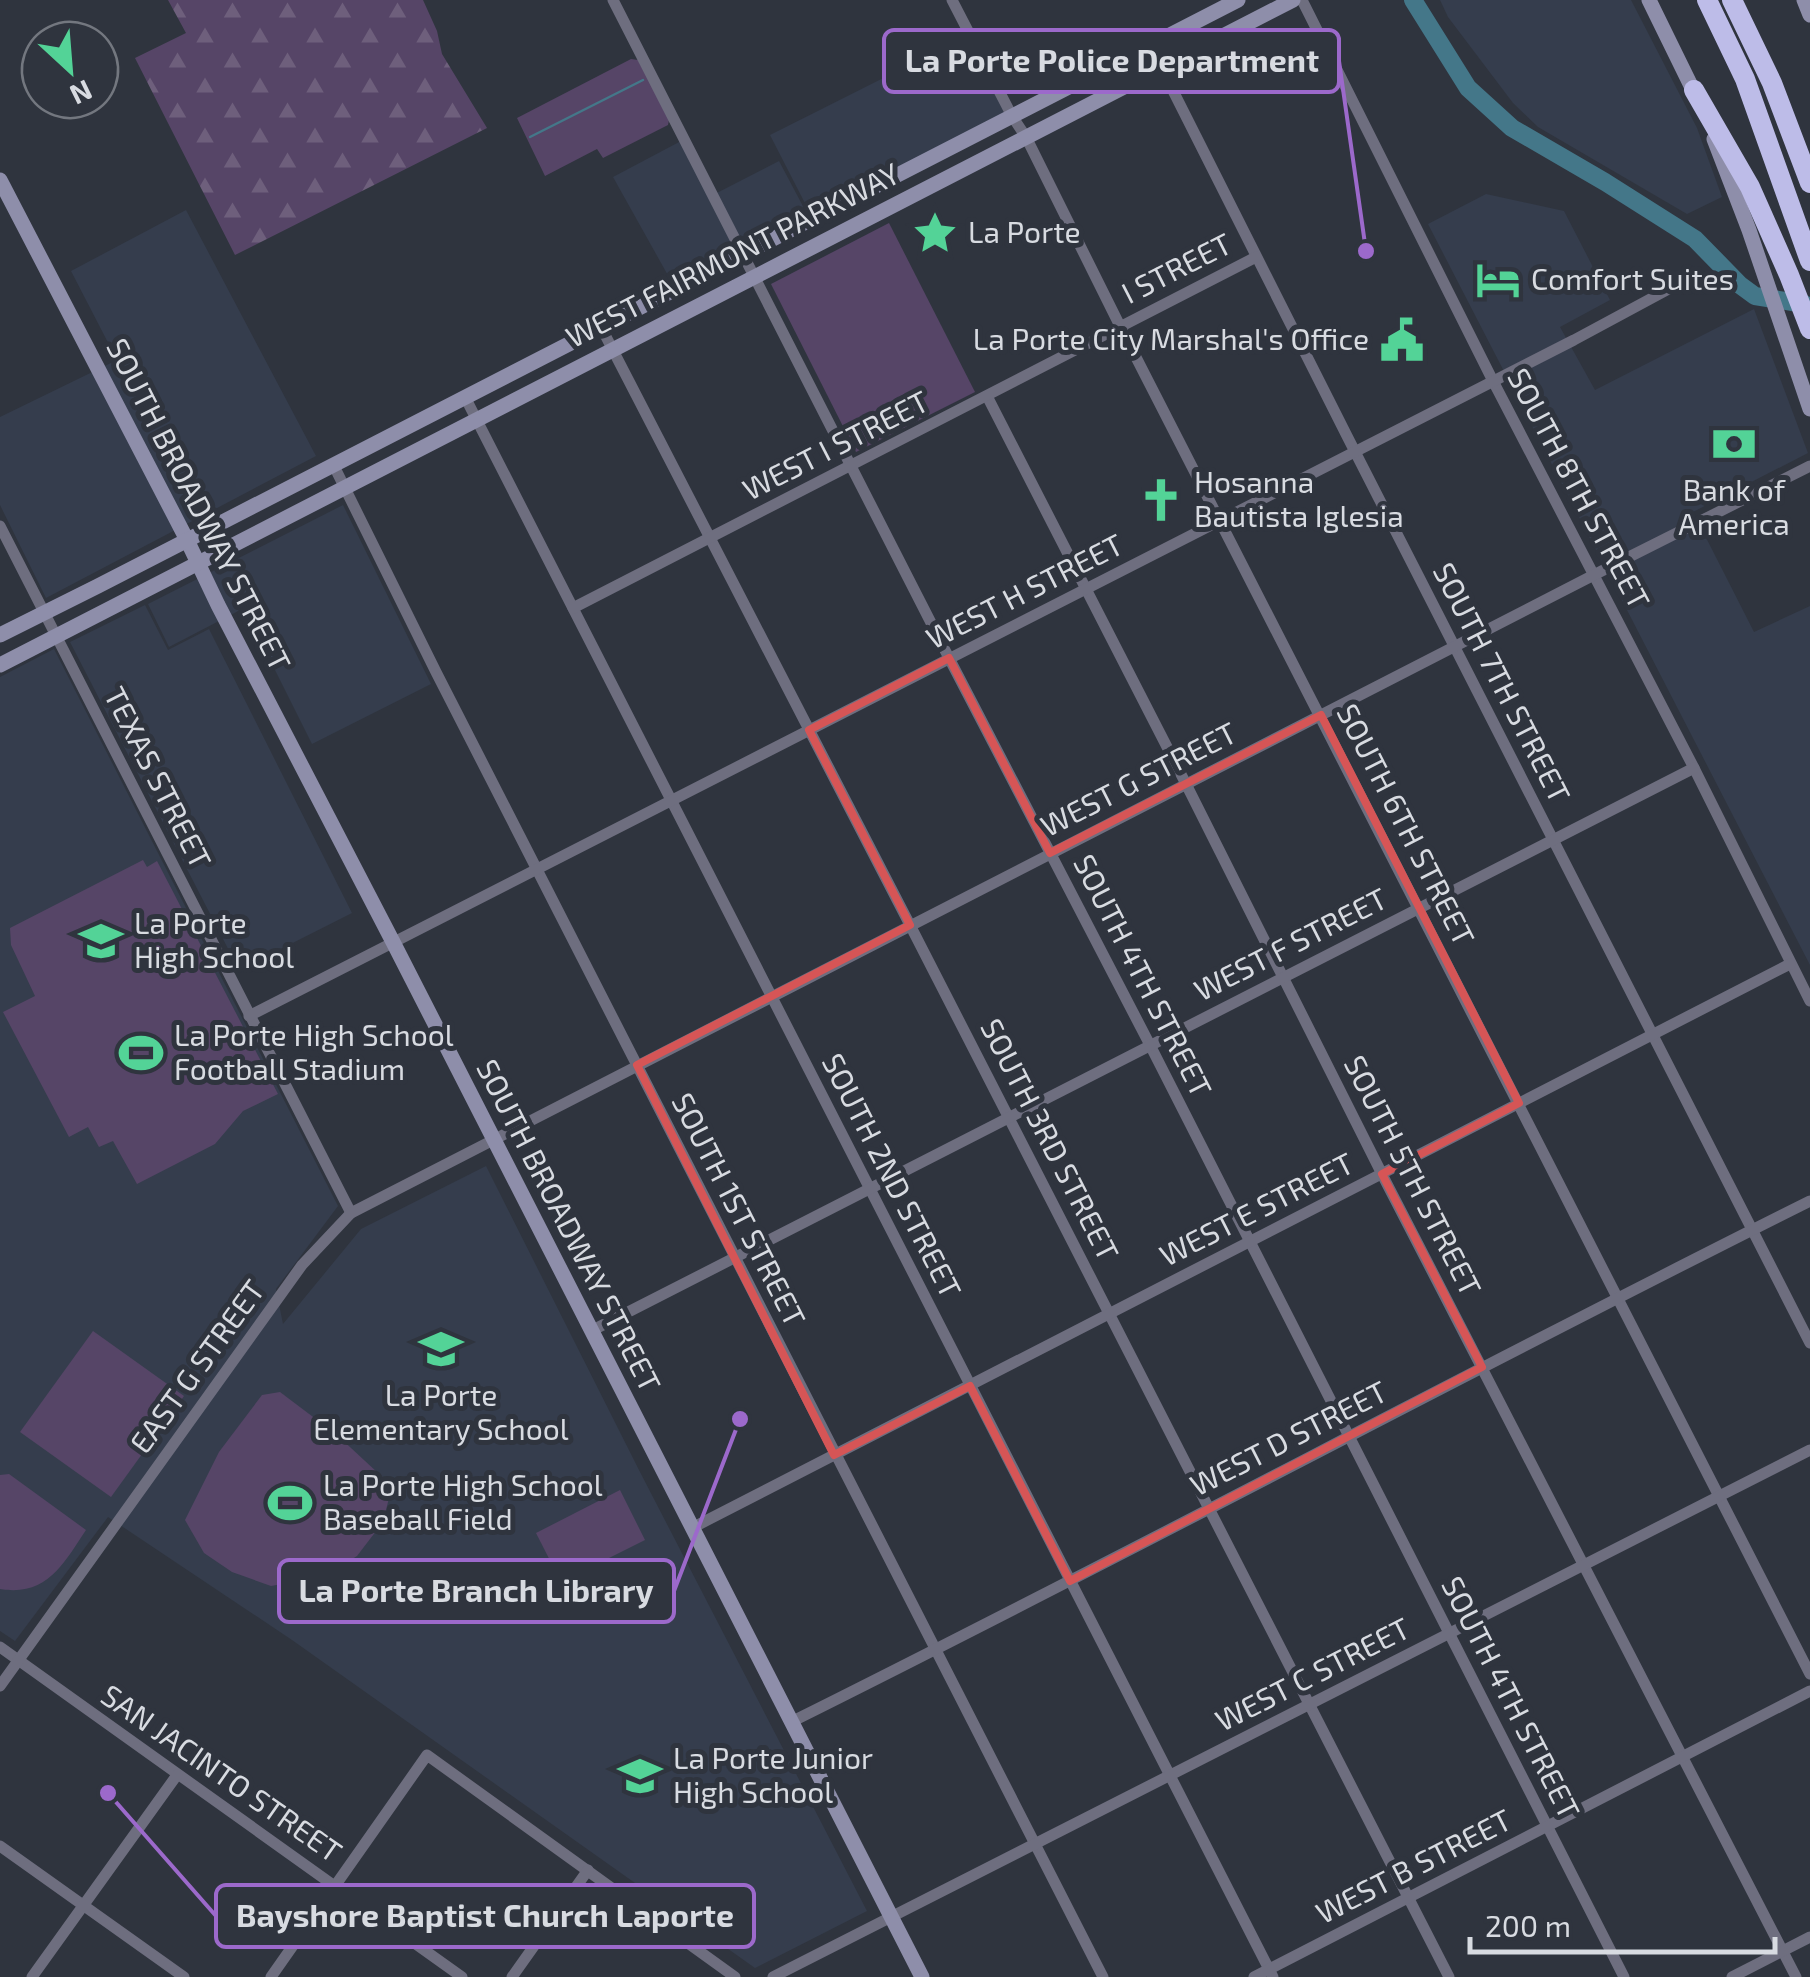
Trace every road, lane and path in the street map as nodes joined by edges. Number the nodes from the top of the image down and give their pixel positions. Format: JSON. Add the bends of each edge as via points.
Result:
{"nodes":[{"id":1,"x":612,"y":0,"type":"edge"},
{"id":2,"x":952,"y":0,"type":"edge"},
{"id":3,"x":1238,"y":0,"type":"edge"},
{"id":4,"x":1293,"y":0,"type":"edge"},
{"id":5,"x":1302,"y":0,"type":"edge"},
{"id":6,"x":1649,"y":0,"type":"edge"},
{"id":7,"x":1707,"y":0,"type":"edge"},
{"id":8,"x":1732,"y":0,"type":"edge"},
{"id":9,"x":1804,"y":0,"type":"edge"},
{"id":10,"x":1810,"y":15,"type":"edge"},
{"id":11,"x":1150,"y":45,"type":"junction"},
{"id":12,"x":1162,"y":68,"type":"junction"},
{"id":13,"x":1694,"y":90,"type":"junction"},
{"id":14,"x":1012,"y":116,"type":"junction"},
{"id":15,"x":1026,"y":137,"type":"junction"},
{"id":16,"x":0,"y":180,"type":"edge"},
{"id":17,"x":1810,"y":183,"type":"edge"},
{"id":18,"x":878,"y":184,"type":"junction"},
{"id":19,"x":890,"y":206,"type":"junction"},
{"id":20,"x":744,"y":254,"type":"junction"},
{"id":21,"x":1256,"y":256,"type":"junction"},
{"id":22,"x":1810,"y":261,"type":"edge"},
{"id":23,"x":755,"y":276,"type":"junction"},
{"id":24,"x":1678,"y":284,"type":"dead end"},
{"id":25,"x":1120,"y":326,"type":"junction"},
{"id":26,"x":602,"y":327,"type":"junction"},
{"id":27,"x":1810,"y":329,"type":"edge"},
{"id":28,"x":613,"y":348,"type":"junction"},
{"id":29,"x":1493,"y":381,"type":"junction"},
{"id":30,"x":988,"y":396,"type":"junction"},
{"id":31,"x":465,"y":397,"type":"junction"},
{"id":32,"x":1810,"y":408,"type":"edge"},
{"id":33,"x":476,"y":419,"type":"junction"},
{"id":34,"x":1354,"y":452,"type":"junction"},
{"id":35,"x":332,"y":464,"type":"junction"},
{"id":36,"x":852,"y":466,"type":"junction"},
{"id":37,"x":1810,"y":466,"type":"edge"},
{"id":38,"x":343,"y":488,"type":"junction"},
{"id":39,"x":264,"y":500,"type":"junction"},
{"id":40,"x":1220,"y":520,"type":"junction"},
{"id":41,"x":276,"y":523,"type":"junction"},
{"id":42,"x":0,"y":526,"type":"edge"},
{"id":43,"x":710,"y":539,"type":"junction"},
{"id":44,"x":187,"y":540,"type":"junction"},
{"id":45,"x":199,"y":564,"type":"junction"},
{"id":46,"x":1594,"y":574,"type":"junction"},
{"id":47,"x":1086,"y":588,"type":"junction"},
{"id":48,"x":573,"y":608,"type":"junction"},
{"id":49,"x":43,"y":612,"type":"junction"},
{"id":50,"x":0,"y":634,"type":"edge"},
{"id":51,"x":56,"y":636,"type":"junction"},
{"id":52,"x":1454,"y":646,"type":"junction"},
{"id":53,"x":949,"y":658,"type":"junction"},
{"id":54,"x":0,"y":664,"type":"edge"},
{"id":55,"x":1321,"y":715,"type":"junction"},
{"id":56,"x":810,"y":730,"type":"junction"},
{"id":57,"x":1694,"y":768,"type":"junction"},
{"id":58,"x":1186,"y":784,"type":"junction"},
{"id":59,"x":671,"y":802,"type":"junction"},
{"id":60,"x":1553,"y":840,"type":"junction"},
{"id":61,"x":1050,"y":854,"type":"junction"},
{"id":62,"x":537,"y":870,"type":"junction"},
{"id":63,"x":1418,"y":908,"type":"junction"},
{"id":64,"x":910,"y":925,"type":"junction"},
{"id":65,"x":393,"y":942,"type":"junction"},
{"id":66,"x":1790,"y":964,"type":"junction"},
{"id":67,"x":1284,"y":977,"type":"junction"},
{"id":68,"x":771,"y":996,"type":"junction"},
{"id":69,"x":1810,"y":1001,"type":"edge"},
{"id":70,"x":250,"y":1016,"type":"junction"},
{"id":71,"x":1652,"y":1034,"type":"junction"},
{"id":72,"x":1150,"y":1046,"type":"junction"},
{"id":73,"x":637,"y":1066,"type":"junction"},
{"id":74,"x":1519,"y":1103,"type":"junction"},
{"id":75,"x":1008,"y":1118,"type":"junction"},
{"id":76,"x":492,"y":1140,"type":"junction"},
{"id":77,"x":1382,"y":1174,"type":"junction"},
{"id":78,"x":870,"y":1188,"type":"junction"},
{"id":79,"x":1810,"y":1200,"type":"edge"},
{"id":80,"x":351,"y":1213,"type":"junction"},
{"id":81,"x":1753,"y":1229,"type":"junction"},
{"id":82,"x":1250,"y":1242,"type":"junction"},
{"id":83,"x":734,"y":1258,"type":"junction"},
{"id":84,"x":1618,"y":1297,"type":"junction"},
{"id":85,"x":1110,"y":1314,"type":"junction"},
{"id":86,"x":590,"y":1331,"type":"junction"},
{"id":87,"x":1810,"y":1343,"type":"edge"},
{"id":88,"x":1482,"y":1367,"type":"junction"},
{"id":89,"x":970,"y":1386,"type":"junction"},
{"id":90,"x":1347,"y":1436,"type":"junction"},
{"id":91,"x":1810,"y":1450,"type":"edge"},
{"id":92,"x":834,"y":1456,"type":"junction"},
{"id":93,"x":1719,"y":1496,"type":"junction"},
{"id":94,"x":1209,"y":1508,"type":"junction"},
{"id":95,"x":692,"y":1528,"type":"junction"},
{"id":96,"x":1584,"y":1565,"type":"junction"},
{"id":97,"x":1070,"y":1581,"type":"junction"},
{"id":98,"x":1448,"y":1634,"type":"junction"},
{"id":99,"x":0,"y":1647,"type":"edge"},
{"id":100,"x":937,"y":1649,"type":"junction"},
{"id":101,"x":18,"y":1660,"type":"junction"},
{"id":102,"x":1810,"y":1674,"type":"edge"},
{"id":103,"x":0,"y":1686,"type":"edge"},
{"id":104,"x":1810,"y":1691,"type":"edge"},
{"id":105,"x":1309,"y":1704,"type":"junction"},
{"id":106,"x":791,"y":1722,"type":"junction"},
{"id":107,"x":1683,"y":1757,"type":"junction"},
{"id":108,"x":177,"y":1775,"type":"junction"},
{"id":109,"x":1170,"y":1776,"type":"junction"},
{"id":110,"x":1548,"y":1826,"type":"junction"},
{"id":111,"x":1036,"y":1844,"type":"junction"},
{"id":112,"x":0,"y":1846,"type":"edge"},
{"id":113,"x":588,"y":1870,"type":"junction"},
{"id":114,"x":336,"y":1886,"type":"junction"},
{"id":115,"x":1408,"y":1898,"type":"junction"},
{"id":116,"x":84,"y":1905,"type":"junction"},
{"id":117,"x":892,"y":1917,"type":"junction"},
{"id":118,"x":1810,"y":1937,"type":"edge"},
{"id":119,"x":1783,"y":1951,"type":"junction"},
{"id":120,"x":1271,"y":1973,"type":"edge"},
{"id":121,"x":32,"y":1977,"type":"edge"},
{"id":122,"x":184,"y":1977,"type":"edge"},
{"id":123,"x":271,"y":1977,"type":"edge"},
{"id":124,"x":462,"y":1977,"type":"edge"},
{"id":125,"x":512,"y":1977,"type":"edge"},
{"id":126,"x":735,"y":1977,"type":"edge"},
{"id":127,"x":773,"y":1977,"type":"edge"},
{"id":128,"x":922,"y":1977,"type":"edge"},
{"id":129,"x":1103,"y":1977,"type":"edge"},
{"id":130,"x":1254,"y":1977,"type":"edge"},
{"id":131,"x":1449,"y":1977,"type":"edge"},
{"id":132,"x":1624,"y":1977,"type":"edge"},
{"id":133,"x":1732,"y":1977,"type":"edge"},
{"id":134,"x":1796,"y":1977,"type":"edge"}],
"edges":[{"from":1,"to":20,"type":"street","name":"SOUTH 4TH STREET"},
{"from":2,"to":14,"type":"street","name":"SOUTH 6TH STREET"},
{"from":3,"to":11,"type":"main road","name":"WEST FAIRMONT PARKWAY"},
{"from":4,"to":12,"type":"main road","name":"WEST FAIRMONT PARKWAY"},
{"from":5,"to":29,"type":"street","name":"SOUTH 8TH STREET"},
{"from":6,"to":13,"type":"main road"},
{"from":7,"to":22,"type":"highway","via":[[1745,78]]},
{"from":8,"to":17,"type":"highway"},
{"from":9,"to":10,"type":"main road"},
{"from":11,"to":12,"type":"street","name":"SOUTH 7TH STREET"},
{"from":11,"to":14,"type":"main road","name":"WEST FAIRMONT PARKWAY"},
{"from":12,"to":15,"type":"main road","name":"WEST FAIRMONT PARKWAY"},
{"from":12,"to":21,"type":"street","name":"SOUTH 7TH STREET"},
{"from":13,"to":27,"type":"highway","via":[[1750,187]]},
{"from":13,"to":32,"type":"main road"},
{"from":14,"to":15,"type":"street","name":"SOUTH 6TH STREET"},
{"from":14,"to":18,"type":"main road","name":"WEST FAIRMONT PARKWAY"},
{"from":15,"to":19,"type":"main road","name":"WEST FAIRMONT PARKWAY"},
{"from":15,"to":25,"type":"street","name":"SOUTH 6TH STREET"},
{"from":16,"to":44,"type":"main road","name":"SOUTH BROADWAY STREET"},
{"from":18,"to":19,"type":"main road"},
{"from":18,"to":20,"type":"main road","name":"WEST FAIRMONT PARKWAY"},
{"from":19,"to":23,"type":"main road","name":"WEST FAIRMONT PARKWAY"},
{"from":20,"to":23,"type":"street","name":"SOUTH 4TH STREET"},
{"from":20,"to":26,"type":"main road","name":"WEST FAIRMONT PARKWAY"},
{"from":21,"to":25,"type":"street","name":"I STREET"},
{"from":21,"to":34,"type":"street","name":"SOUTH 7TH STREET"},
{"from":23,"to":28,"type":"main road","name":"WEST FAIRMONT PARKWAY"},
{"from":23,"to":36,"type":"street","name":"SOUTH 4TH STREET"},
{"from":24,"to":29,"type":"street","name":"WEST H STREET"},
{"from":25,"to":30,"type":"street","name":"WEST I STREET"},
{"from":25,"to":40,"type":"street","name":"SOUTH 6TH STREET"},
{"from":26,"to":28,"type":"street","name":"SOUTH 3RD STREET"},
{"from":26,"to":31,"type":"main road","name":"WEST FAIRMONT PARKWAY"},
{"from":28,"to":33,"type":"main road","name":"WEST FAIRMONT PARKWAY"},
{"from":28,"to":43,"type":"street","name":"SOUTH 3RD STREET"},
{"from":29,"to":34,"type":"street","name":"WEST H STREET"},
{"from":29,"to":46,"type":"street","name":"SOUTH 8TH STREET"},
{"from":30,"to":36,"type":"street","name":"WEST I STREET"},
{"from":30,"to":47,"type":"street","name":"SOUTH 5TH STREET"},
{"from":31,"to":33,"type":"street","name":"SOUTH 2ND STREET"},
{"from":31,"to":35,"type":"main road","name":"WEST FAIRMONT PARKWAY"},
{"from":33,"to":38,"type":"main road","name":"WEST FAIRMONT PARKWAY"},
{"from":33,"to":48,"type":"street","name":"SOUTH 2ND STREET"},
{"from":34,"to":40,"type":"street","name":"WEST H STREET"},
{"from":34,"to":52,"type":"street","name":"SOUTH 7TH STREET"},
{"from":35,"to":38,"type":"street","name":"SOUTH 1ST STREET"},
{"from":35,"to":39,"type":"main road","name":"WEST FAIRMONT PARKWAY"},
{"from":36,"to":43,"type":"street","name":"WEST I STREET"},
{"from":36,"to":53,"type":"street","name":"SOUTH 4TH STREET"},
{"from":37,"to":46,"type":"street","name":"WEST G STREET"},
{"from":38,"to":41,"type":"main road","name":"WEST FAIRMONT PARKWAY"},
{"from":38,"to":62,"type":"street","name":"SOUTH 1ST STREET"},
{"from":39,"to":41,"type":"main road"},
{"from":39,"to":44,"type":"main road","name":"WEST FAIRMONT PARKWAY"},
{"from":40,"to":47,"type":"street","name":"WEST H STREET"},
{"from":40,"to":55,"type":"street","name":"SOUTH 6TH STREET"},
{"from":41,"to":45,"type":"main road","name":"WEST FAIRMONT PARKWAY"},
{"from":42,"to":49,"type":"street","name":"TEXAS STREET"},
{"from":43,"to":48,"type":"street","name":"WEST I STREET"},
{"from":43,"to":56,"type":"street","name":"SOUTH 3RD STREET"},
{"from":44,"to":45,"type":"main road","name":"SOUTH BROADWAY STREET"},
{"from":44,"to":49,"type":"main road","name":"WEST FAIRMONT PARKWAY"},
{"from":45,"to":51,"type":"main road","name":"WEST FAIRMONT PARKWAY"},
{"from":45,"to":65,"type":"main road","name":"SOUTH BROADWAY STREET"},
{"from":46,"to":52,"type":"street","name":"WEST G STREET"},
{"from":46,"to":57,"type":"street","name":"SOUTH 8TH STREET"},
{"from":47,"to":53,"type":"street","name":"WEST H STREET"},
{"from":47,"to":58,"type":"street","name":"SOUTH 5TH STREET"},
{"from":48,"to":59,"type":"street","name":"SOUTH 2ND STREET"},
{"from":49,"to":50,"type":"main road","name":"WEST FAIRMONT PARKWAY"},
{"from":49,"to":51,"type":"street","name":"TEXAS STREET"},
{"from":51,"to":54,"type":"main road","name":"WEST FAIRMONT PARKWAY"},
{"from":51,"to":70,"type":"street","name":"TEXAS STREET"},
{"from":52,"to":55,"type":"street","name":"WEST G STREET"},
{"from":52,"to":60,"type":"street","name":"SOUTH 7TH STREET"},
{"from":53,"to":56,"type":"street","name":"WEST H STREET"},
{"from":53,"to":61,"type":"street","name":"SOUTH 4TH STREET"},
{"from":55,"to":58,"type":"street","name":"WEST G STREET"},
{"from":55,"to":63,"type":"street","name":"SOUTH 6TH STREET"},
{"from":56,"to":59,"type":"street","name":"WEST H STREET"},
{"from":56,"to":64,"type":"street","name":"SOUTH 3RD STREET"},
{"from":57,"to":60,"type":"street","name":"WEST F STREET"},
{"from":57,"to":66,"type":"street","name":"SOUTH 8TH STREET"},
{"from":58,"to":61,"type":"street","name":"WEST G STREET"},
{"from":58,"to":67,"type":"street","name":"SOUTH 5TH STREET"},
{"from":59,"to":62,"type":"street","name":"WEST H STREET"},
{"from":59,"to":68,"type":"street","name":"SOUTH 2ND STREET"},
{"from":60,"to":63,"type":"street","name":"WEST F STREET"},
{"from":60,"to":71,"type":"street","name":"SOUTH 7TH STREET"},
{"from":61,"to":64,"type":"street","name":"WEST G STREET"},
{"from":61,"to":72,"type":"street","name":"SOUTH 4TH STREET"},
{"from":62,"to":65,"type":"street","name":"WEST H STREET"},
{"from":62,"to":73,"type":"street","name":"SOUTH 1ST STREET"},
{"from":63,"to":67,"type":"street","name":"WEST F STREET"},
{"from":63,"to":74,"type":"street","name":"SOUTH 6TH STREET"},
{"from":64,"to":68,"type":"street","name":"WEST G STREET"},
{"from":64,"to":75,"type":"street","name":"SOUTH 3RD STREET"},
{"from":65,"to":70,"type":"street","name":"WEST H STREET"},
{"from":65,"to":76,"type":"main road","name":"SOUTH BROADWAY STREET"},
{"from":66,"to":69,"type":"street","name":"SOUTH 8TH STREET"},
{"from":66,"to":71,"type":"street","name":"WEST E STREET"},
{"from":67,"to":72,"type":"street","name":"WEST F STREET"},
{"from":67,"to":77,"type":"street","name":"SOUTH 5TH STREET"},
{"from":68,"to":73,"type":"street","name":"WEST G STREET"},
{"from":68,"to":78,"type":"street","name":"SOUTH 2ND STREET"},
{"from":70,"to":80,"type":"street","name":"TEXAS STREET"},
{"from":71,"to":74,"type":"street","name":"WEST E STREET"},
{"from":71,"to":81,"type":"street","name":"SOUTH 7TH STREET"},
{"from":72,"to":75,"type":"street","name":"WEST F STREET"},
{"from":72,"to":82,"type":"street","name":"SOUTH 4TH STREET"},
{"from":73,"to":76,"type":"street","name":"WEST G STREET"},
{"from":73,"to":83,"type":"street","name":"SOUTH 1ST STREET"},
{"from":74,"to":77,"type":"street","name":"WEST E STREET"},
{"from":74,"to":84,"type":"street","name":"SOUTH 6TH STREET"},
{"from":75,"to":78,"type":"street","name":"WEST F STREET"},
{"from":75,"to":85,"type":"street","name":"SOUTH 3RD STREET"},
{"from":76,"to":80,"type":"street","name":"EAST G STREET"},
{"from":76,"to":86,"type":"main road","name":"SOUTH BROADWAY STREET"},
{"from":77,"to":82,"type":"street","name":"WEST E STREET"},
{"from":77,"to":88,"type":"street","name":"SOUTH 5TH STREET"},
{"from":78,"to":83,"type":"street","name":"WEST F STREET"},
{"from":78,"to":89,"type":"street","name":"SOUTH 2ND STREET"},
{"from":79,"to":81,"type":"street","name":"WEST D STREET"},
{"from":80,"to":101,"type":"street","name":"EAST G STREET","via":[[302,1265]]},
{"from":81,"to":84,"type":"street","name":"WEST D STREET"},
{"from":81,"to":87,"type":"street","name":"SOUTH 7TH STREET"},
{"from":82,"to":85,"type":"street","name":"WEST E STREET"},
{"from":82,"to":90,"type":"street","name":"SOUTH 4TH STREET"},
{"from":83,"to":86,"type":"street","name":"WEST F STREET"},
{"from":83,"to":92,"type":"street","name":"SOUTH 1ST STREET"},
{"from":84,"to":88,"type":"street","name":"WEST D STREET"},
{"from":84,"to":93,"type":"street","name":"SOUTH 6TH STREET"},
{"from":85,"to":89,"type":"street","name":"WEST E STREET"},
{"from":85,"to":94,"type":"street","name":"SOUTH 3RD STREET"},
{"from":86,"to":95,"type":"main road","name":"SOUTH BROADWAY STREET"},
{"from":88,"to":90,"type":"street","name":"WEST D STREET"},
{"from":88,"to":96,"type":"street","name":"SOUTH 5TH STREET"},
{"from":89,"to":92,"type":"street","name":"WEST E STREET"},
{"from":89,"to":97,"type":"street","name":"SOUTH 2ND STREET"},
{"from":90,"to":94,"type":"street","name":"WEST D STREET"},
{"from":90,"to":98,"type":"street","name":"SOUTH 4TH STREET"},
{"from":91,"to":93,"type":"street","name":"WEST C STREET"},
{"from":92,"to":95,"type":"street","name":"WEST E STREET"},
{"from":92,"to":100,"type":"street","name":"SOUTH 1ST STREET"},
{"from":93,"to":96,"type":"street","name":"WEST C STREET"},
{"from":93,"to":102,"type":"street","name":"SOUTH 6TH STREET"},
{"from":94,"to":97,"type":"street","name":"WEST D STREET"},
{"from":94,"to":105,"type":"street","name":"SOUTH 3RD STREET"},
{"from":95,"to":106,"type":"main road","name":"SOUTH BROADWAY STREET"},
{"from":96,"to":98,"type":"street","name":"WEST C STREET"},
{"from":96,"to":107,"type":"street","name":"SOUTH 5TH STREET"},
{"from":97,"to":100,"type":"street","name":"WEST D STREET"},
{"from":97,"to":109,"type":"street","name":"SOUTH 2ND STREET"},
{"from":98,"to":105,"type":"street","name":"WEST C STREET"},
{"from":98,"to":110,"type":"street","name":"SOUTH 4TH STREET"},
{"from":99,"to":101,"type":"street","name":"SAN JACINTO STREET"},
{"from":100,"to":106,"type":"street","name":"WEST D STREET"},
{"from":100,"to":111,"type":"street","name":"SOUTH 1ST STREET"},
{"from":101,"to":103,"type":"street","name":"EAST G STREET"},
{"from":101,"to":108,"type":"street","name":"SAN JACINTO STREET"},
{"from":104,"to":107,"type":"street","name":"WEST B STREET"},
{"from":105,"to":109,"type":"street","name":"WEST C STREET"},
{"from":105,"to":115,"type":"street","name":"SOUTH 3RD STREET"},
{"from":106,"to":117,"type":"main road","name":"SOUTH BROADWAY STREET"},
{"from":107,"to":110,"type":"street","name":"WEST B STREET"},
{"from":107,"to":119,"type":"street","name":"SOUTH 5TH STREET"},
{"from":108,"to":114,"type":"street","name":"SAN JACINTO STREET"},
{"from":108,"to":116,"type":"street"},
{"from":109,"to":111,"type":"street","name":"WEST C STREET"},
{"from":109,"to":120,"type":"street","name":"SOUTH 2ND STREET"},
{"from":110,"to":115,"type":"street","name":"WEST B STREET"},
{"from":110,"to":132,"type":"street","name":"SOUTH 4TH STREET"},
{"from":111,"to":117,"type":"street","name":"WEST C STREET"},
{"from":111,"to":129,"type":"street","name":"SOUTH 1ST STREET"},
{"from":112,"to":116,"type":"street"},
{"from":113,"to":114,"type":"street","via":[[427,1754]]},
{"from":113,"to":125,"type":"street"},
{"from":113,"to":126,"type":"street"},
{"from":114,"to":123,"type":"street"},
{"from":114,"to":124,"type":"street","name":"SAN JACINTO STREET"},
{"from":115,"to":120,"type":"street","name":"WEST B STREET"},
{"from":115,"to":131,"type":"street","name":"SOUTH 3RD STREET"},
{"from":116,"to":121,"type":"street"},
{"from":116,"to":122,"type":"street"},
{"from":117,"to":127,"type":"street","name":"WEST C STREET"},
{"from":117,"to":128,"type":"main road","name":"SOUTH BROADWAY STREET"},
{"from":118,"to":119,"type":"street"},
{"from":119,"to":133,"type":"street"},
{"from":119,"to":134,"type":"street","name":"SOUTH 5TH STREET"},
{"from":120,"to":130,"type":"street","name":"WEST B STREET"}]}
